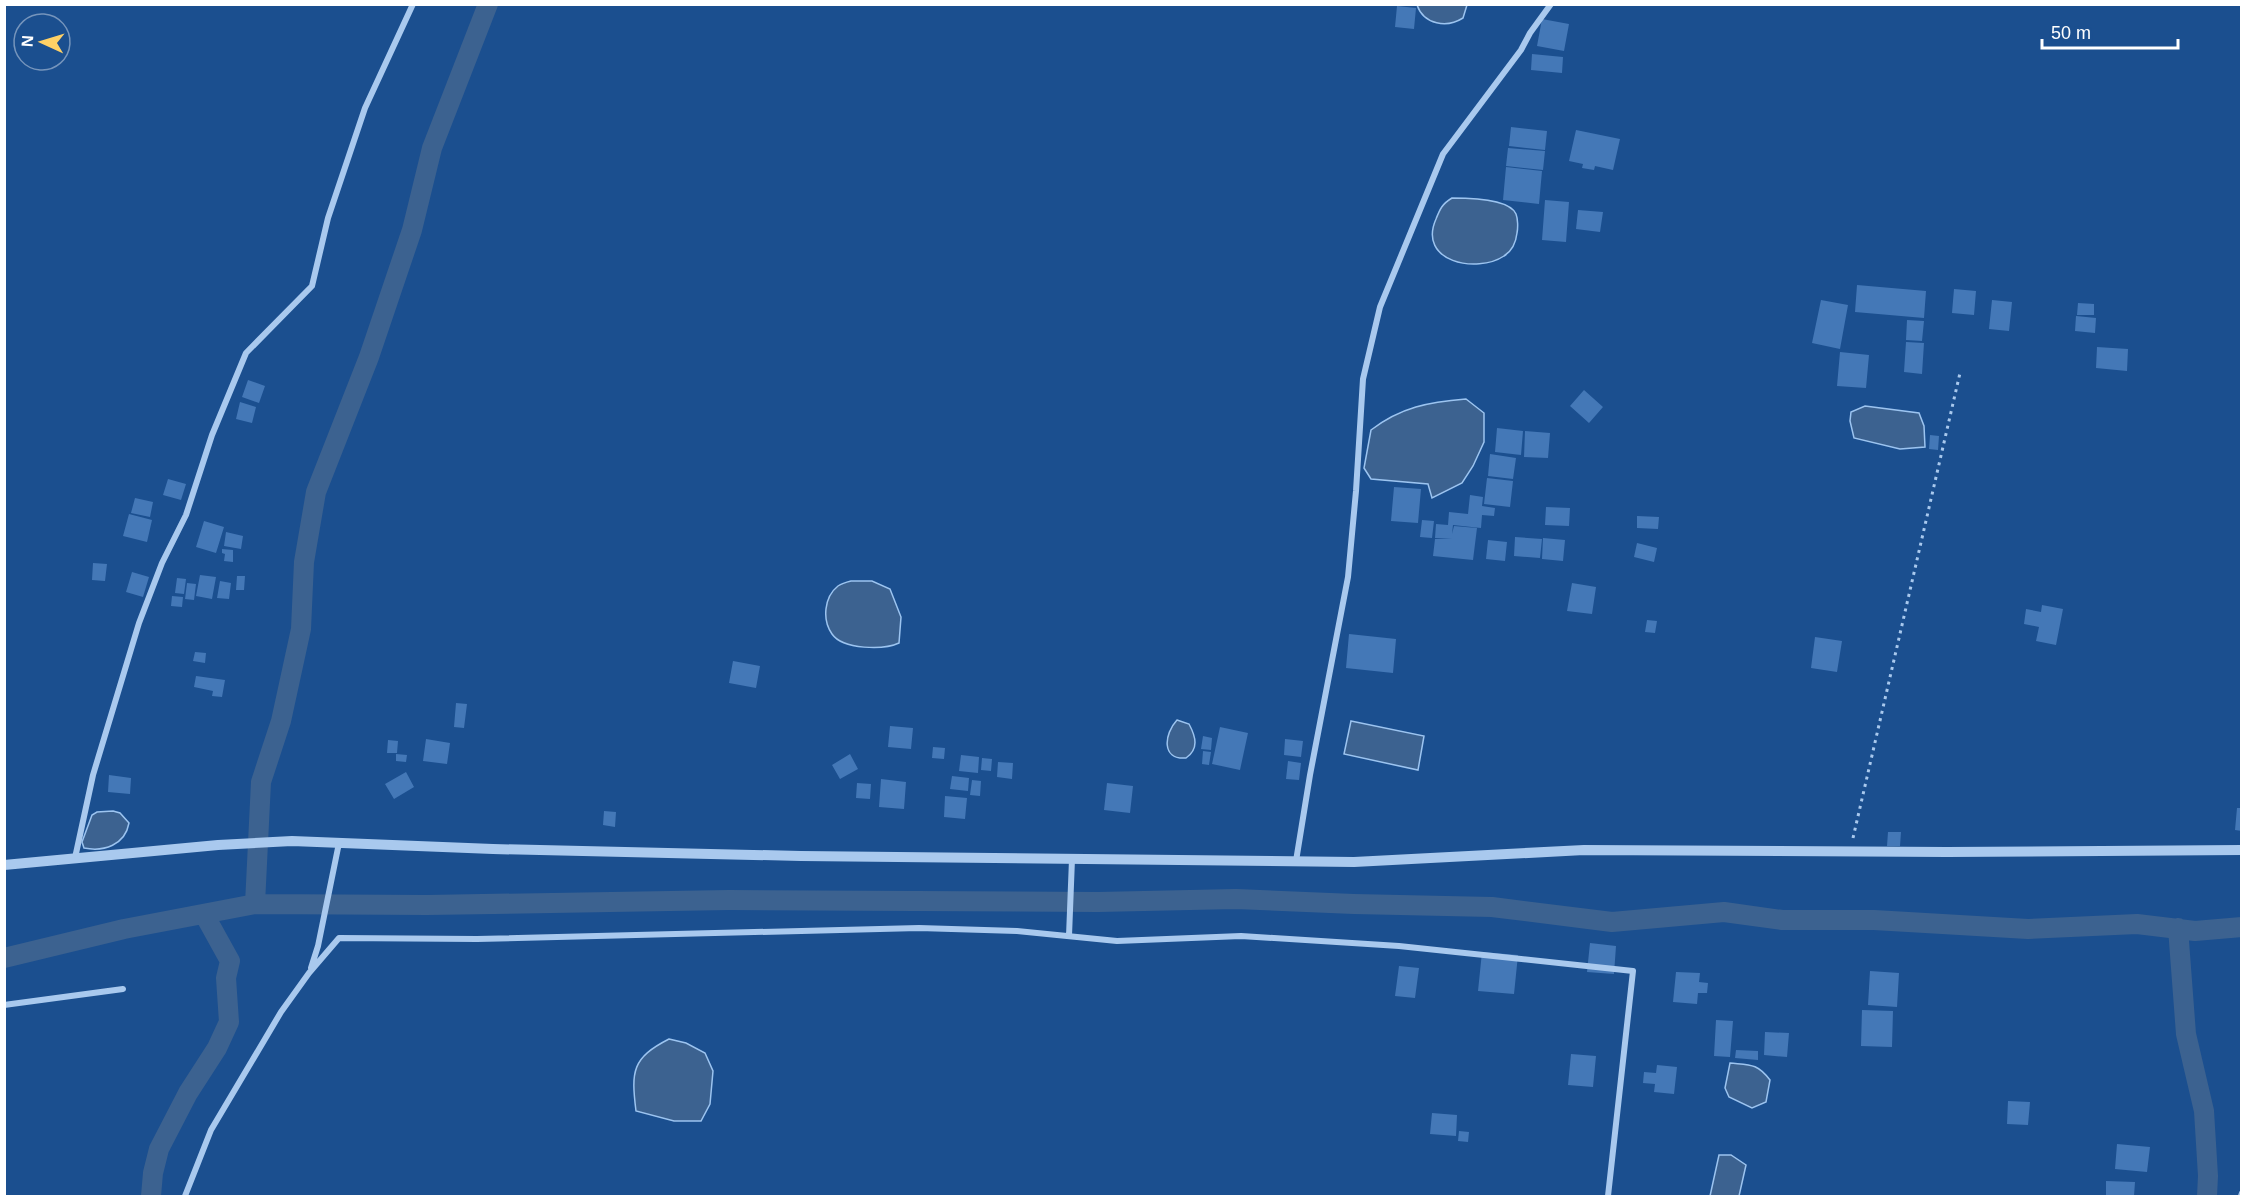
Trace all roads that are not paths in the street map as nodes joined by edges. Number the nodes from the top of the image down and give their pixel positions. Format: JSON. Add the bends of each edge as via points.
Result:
{"nodes":[{"id":1,"x":413,"y":4,"type":"edge"},
{"id":2,"x":1551,"y":4,"type":"edge"},
{"id":3,"x":339,"y":843,"type":"junction"},
{"id":4,"x":2241,"y":850,"type":"edge"},
{"id":5,"x":75,"y":858,"type":"junction"},
{"id":6,"x":1072,"y":859,"type":"junction"},
{"id":7,"x":1296,"y":861,"type":"junction"},
{"id":8,"x":4,"y":865,"type":"edge"},
{"id":9,"x":1070,"y":936,"type":"junction"},
{"id":10,"x":309,"y":973,"type":"junction"},
{"id":11,"x":123,"y":989,"type":"dead end"},
{"id":12,"x":4,"y":1005,"type":"edge"},
{"id":13,"x":184,"y":1197,"type":"edge"},
{"id":14,"x":1608,"y":1197,"type":"edge"}],
"edges":[{"from":1,"to":5,"type":"street","via":[[365,108],[328,218],[312,286],[246,353],[212,435],[186,515],[162,563],[140,623],[93,775]]},
{"from":2,"to":7,"type":"street","via":[[1443,154],[1380,307],[1363,379],[1348,577]]},
{"from":3,"to":5,"type":"street","via":[[218,845]]},
{"from":3,"to":6,"type":"street"},
{"from":3,"to":10,"type":"street"},
{"from":4,"to":7,"type":"street","via":[[1584,849],[1353,862]]},
{"from":5,"to":8,"type":"street"},
{"from":6,"to":7,"type":"street"},
{"from":6,"to":9,"type":"street"},
{"from":9,"to":10,"type":"street","via":[[919,928],[477,939],[339,938]]},
{"from":9,"to":14,"type":"street","via":[[1117,941],[1241,936],[1399,946],[1633,971]]},
{"from":10,"to":13,"type":"street","via":[[281,1012],[211,1130]]},
{"from":11,"to":12,"type":"street"}]}
